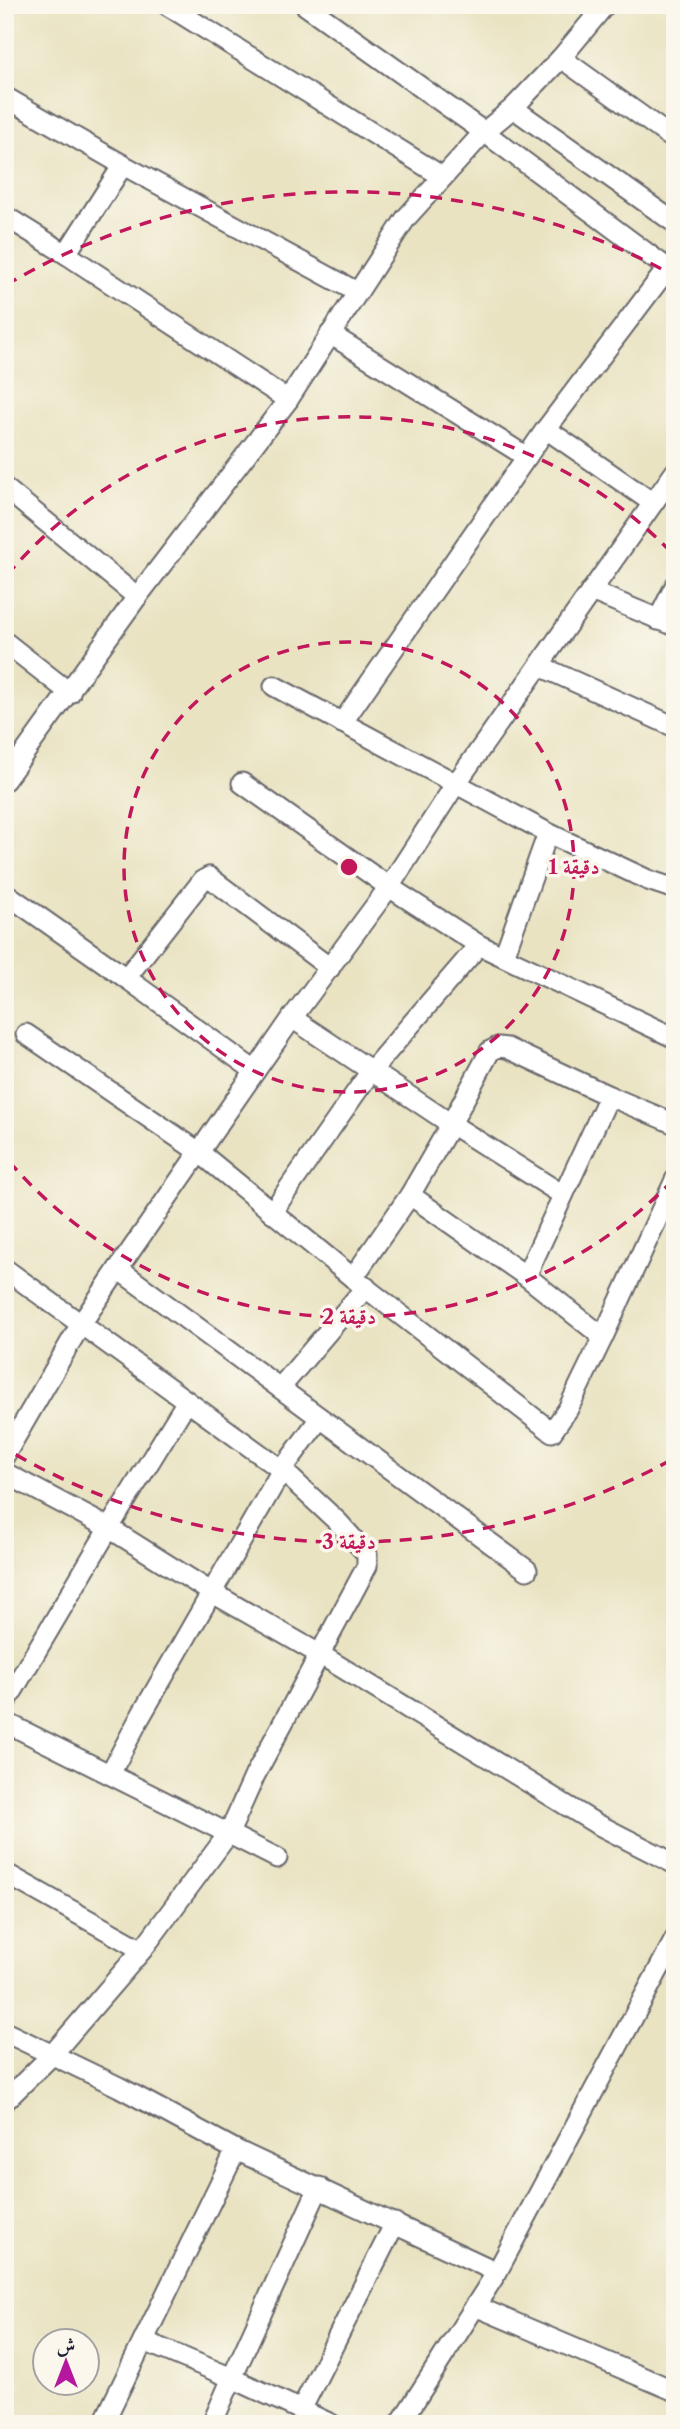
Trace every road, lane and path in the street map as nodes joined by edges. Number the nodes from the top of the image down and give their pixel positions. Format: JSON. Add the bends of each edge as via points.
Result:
{"nodes":[{"id":1,"x":167,"y":5,"type":"edge"},
{"id":2,"x":305,"y":5,"type":"edge"},
{"id":3,"x":605,"y":5,"type":"edge"},
{"id":4,"x":561,"y":58,"type":"junction"},
{"id":5,"x":5,"y":97,"type":"edge"},
{"id":6,"x":513,"y":108,"type":"junction"},
{"id":7,"x":484,"y":132,"type":"junction"},
{"id":8,"x":675,"y":140,"type":"edge"},
{"id":9,"x":123,"y":165,"type":"junction"},
{"id":10,"x":443,"y":177,"type":"junction"},
{"id":11,"x":5,"y":216,"type":"edge"},
{"id":12,"x":675,"y":223,"type":"edge"},
{"id":13,"x":66,"y":254,"type":"junction"},
{"id":14,"x":671,"y":271,"type":"edge"},
{"id":15,"x":357,"y":292,"type":"junction"},
{"id":16,"x":330,"y":334,"type":"junction"},
{"id":17,"x":288,"y":400,"type":"junction"},
{"id":18,"x":546,"y":429,"type":"junction"},
{"id":19,"x":527,"y":457,"type":"junction"},
{"id":20,"x":675,"y":472,"type":"edge"},
{"id":21,"x":5,"y":488,"type":"edge"},
{"id":22,"x":653,"y":503,"type":"junction"},
{"id":23,"x":675,"y":586,"type":"edge"},
{"id":24,"x":592,"y":591,"type":"junction"},
{"id":25,"x":137,"y":597,"type":"junction"},
{"id":26,"x":667,"y":623,"type":"edge"},
{"id":27,"x":5,"y":642,"type":"edge"},
{"id":28,"x":540,"y":666,"type":"junction"},
{"id":29,"x":274,"y":686,"type":"dead end"},
{"id":30,"x":69,"y":694,"type":"junction"},
{"id":31,"x":342,"y":723,"type":"junction"},
{"id":32,"x":675,"y":727,"type":"edge"},
{"id":33,"x":5,"y":780,"type":"edge"},
{"id":34,"x":242,"y":783,"type":"dead end"},
{"id":35,"x":455,"y":785,"type":"junction"},
{"id":36,"x":548,"y":834,"type":"junction"},
{"id":37,"x":389,"y":887,"type":"junction"},
{"id":38,"x":675,"y":889,"type":"edge"},
{"id":39,"x":5,"y":893,"type":"edge"},
{"id":40,"x":479,"y":945,"type":"junction"},
{"id":41,"x":504,"y":956,"type":"junction"},
{"id":42,"x":330,"y":968,"type":"junction"},
{"id":43,"x":126,"y":978,"type":"junction"},
{"id":44,"x":292,"y":1018,"type":"junction"},
{"id":45,"x":26,"y":1034,"type":"dead end"},
{"id":46,"x":675,"y":1038,"type":"edge"},
{"id":47,"x":256,"y":1071,"type":"junction"},
{"id":48,"x":371,"y":1071,"type":"junction"},
{"id":49,"x":609,"y":1096,"type":"junction"},
{"id":50,"x":452,"y":1124,"type":"junction"},
{"id":51,"x":675,"y":1124,"type":"edge"},
{"id":52,"x":199,"y":1152,"type":"junction"},
{"id":53,"x":675,"y":1180,"type":"edge"},
{"id":54,"x":410,"y":1195,"type":"junction"},
{"id":55,"x":563,"y":1195,"type":"junction"},
{"id":56,"x":272,"y":1212,"type":"junction"},
{"id":57,"x":5,"y":1269,"type":"edge"},
{"id":58,"x":118,"y":1269,"type":"junction"},
{"id":59,"x":526,"y":1276,"type":"junction"},
{"id":60,"x":360,"y":1282,"type":"junction"},
{"id":61,"x":81,"y":1324,"type":"junction"},
{"id":62,"x":603,"y":1337,"type":"junction"},
{"id":63,"x":280,"y":1388,"type":"junction"},
{"id":64,"x":187,"y":1401,"type":"junction"},
{"id":65,"x":320,"y":1418,"type":"junction"},
{"id":66,"x":5,"y":1455,"type":"edge"},
{"id":67,"x":282,"y":1471,"type":"junction"},
{"id":68,"x":5,"y":1473,"type":"edge"},
{"id":69,"x":109,"y":1528,"type":"junction"},
{"id":70,"x":527,"y":1570,"type":"dead end"},
{"id":71,"x":211,"y":1592,"type":"junction"},
{"id":72,"x":321,"y":1655,"type":"junction"},
{"id":73,"x":5,"y":1704,"type":"edge"},
{"id":74,"x":5,"y":1722,"type":"edge"},
{"id":75,"x":110,"y":1774,"type":"junction"},
{"id":76,"x":229,"y":1833,"type":"junction"},
{"id":77,"x":277,"y":1858,"type":"dead end"},
{"id":78,"x":675,"y":1864,"type":"edge"},
{"id":79,"x":5,"y":1873,"type":"edge"},
{"id":80,"x":675,"y":1939,"type":"edge"},
{"id":81,"x":142,"y":1950,"type":"junction"},
{"id":82,"x":5,"y":2032,"type":"edge"},
{"id":83,"x":51,"y":2056,"type":"junction"},
{"id":84,"x":5,"y":2101,"type":"edge"},
{"id":85,"x":236,"y":2150,"type":"junction"},
{"id":86,"x":319,"y":2187,"type":"junction"},
{"id":87,"x":395,"y":2223,"type":"junction"},
{"id":88,"x":497,"y":2272,"type":"junction"},
{"id":89,"x":475,"y":2306,"type":"junction"},
{"id":90,"x":144,"y":2341,"type":"junction"},
{"id":91,"x":232,"y":2378,"type":"junction"},
{"id":92,"x":675,"y":2391,"type":"edge"},
{"id":93,"x":302,"y":2410,"type":"junction"},
{"id":94,"x":103,"y":2424,"type":"edge"},
{"id":95,"x":212,"y":2424,"type":"edge"},
{"id":96,"x":331,"y":2424,"type":"edge"},
{"id":97,"x":400,"y":2424,"type":"edge"}],
"edges":[{"from":1,"to":10,"type":"street"},
{"from":2,"to":7,"type":"street"},
{"from":3,"to":4,"type":"street"},
{"from":4,"to":6,"type":"street"},
{"from":4,"to":8,"type":"street"},
{"from":5,"to":9,"type":"street"},
{"from":6,"to":7,"type":"street"},
{"from":6,"to":12,"type":"street"},
{"from":7,"to":10,"type":"street"},
{"from":7,"to":14,"type":"street"},
{"from":9,"to":13,"type":"street"},
{"from":9,"to":15,"type":"street"},
{"from":10,"to":15,"type":"street","via":[[406,218]]},
{"from":11,"to":13,"type":"street"},
{"from":13,"to":17,"type":"street"},
{"from":14,"to":18,"type":"street"},
{"from":15,"to":16,"type":"street"},
{"from":16,"to":17,"type":"street"},
{"from":16,"to":19,"type":"street"},
{"from":17,"to":25,"type":"street"},
{"from":18,"to":19,"type":"street"},
{"from":18,"to":22,"type":"street"},
{"from":19,"to":31,"type":"street"},
{"from":20,"to":22,"type":"street"},
{"from":21,"to":25,"type":"street"},
{"from":22,"to":24,"type":"street"},
{"from":23,"to":26,"type":"street"},
{"from":24,"to":26,"type":"street"},
{"from":24,"to":28,"type":"street"},
{"from":25,"to":30,"type":"street"},
{"from":27,"to":30,"type":"street"},
{"from":28,"to":32,"type":"street"},
{"from":28,"to":35,"type":"street"},
{"from":29,"to":31,"type":"street"},
{"from":30,"to":33,"type":"street"},
{"from":31,"to":35,"type":"street"},
{"from":34,"to":37,"type":"street"},
{"from":35,"to":36,"type":"street"},
{"from":35,"to":37,"type":"street"},
{"from":36,"to":38,"type":"street"},
{"from":36,"to":41,"type":"street"},
{"from":37,"to":40,"type":"street"},
{"from":37,"to":42,"type":"street"},
{"from":39,"to":43,"type":"street"},
{"from":40,"to":41,"type":"street"},
{"from":40,"to":48,"type":"street"},
{"from":41,"to":46,"type":"street"},
{"from":42,"to":43,"type":"street","via":[[209,877]]},
{"from":42,"to":44,"type":"street"},
{"from":43,"to":47,"type":"street"},
{"from":44,"to":47,"type":"street"},
{"from":44,"to":48,"type":"street"},
{"from":45,"to":52,"type":"street"},
{"from":47,"to":52,"type":"street"},
{"from":48,"to":50,"type":"street"},
{"from":48,"to":56,"type":"street"},
{"from":49,"to":50,"type":"street","via":[[498,1047],[490,1051]]},
{"from":49,"to":51,"type":"street"},
{"from":49,"to":55,"type":"street"},
{"from":50,"to":54,"type":"street"},
{"from":50,"to":55,"type":"street"},
{"from":52,"to":56,"type":"street"},
{"from":52,"to":58,"type":"street"},
{"from":53,"to":62,"type":"street"},
{"from":54,"to":59,"type":"street"},
{"from":54,"to":60,"type":"street"},
{"from":55,"to":59,"type":"street"},
{"from":56,"to":60,"type":"street"},
{"from":57,"to":61,"type":"street"},
{"from":58,"to":61,"type":"street"},
{"from":58,"to":63,"type":"street"},
{"from":59,"to":62,"type":"street"},
{"from":60,"to":62,"type":"street","via":[[552,1432]]},
{"from":60,"to":63,"type":"street"},
{"from":61,"to":64,"type":"street"},
{"from":61,"to":66,"type":"street"},
{"from":63,"to":65,"type":"street"},
{"from":64,"to":67,"type":"street"},
{"from":64,"to":69,"type":"street"},
{"from":65,"to":67,"type":"street"},
{"from":65,"to":70,"type":"street"},
{"from":67,"to":71,"type":"street"},
{"from":67,"to":72,"type":"street","via":[[367,1554],[367,1566]]},
{"from":68,"to":69,"type":"street"},
{"from":69,"to":71,"type":"street"},
{"from":69,"to":73,"type":"street"},
{"from":71,"to":72,"type":"street"},
{"from":71,"to":75,"type":"street"},
{"from":72,"to":76,"type":"street","via":[[255,1775]]},
{"from":72,"to":78,"type":"street","via":[[595,1823]]},
{"from":74,"to":75,"type":"street"},
{"from":75,"to":76,"type":"street"},
{"from":76,"to":77,"type":"street"},
{"from":76,"to":81,"type":"street"},
{"from":79,"to":81,"type":"street"},
{"from":80,"to":88,"type":"street"},
{"from":81,"to":83,"type":"street"},
{"from":82,"to":83,"type":"street"},
{"from":83,"to":84,"type":"street"},
{"from":83,"to":85,"type":"street"},
{"from":85,"to":86,"type":"street"},
{"from":85,"to":90,"type":"street"},
{"from":86,"to":87,"type":"street"},
{"from":86,"to":91,"type":"street"},
{"from":87,"to":88,"type":"street"},
{"from":87,"to":93,"type":"street"},
{"from":88,"to":89,"type":"street"},
{"from":89,"to":92,"type":"street"},
{"from":89,"to":97,"type":"street"},
{"from":90,"to":91,"type":"street"},
{"from":90,"to":94,"type":"street"},
{"from":91,"to":93,"type":"street"},
{"from":91,"to":95,"type":"street"},
{"from":93,"to":96,"type":"street"}]}
